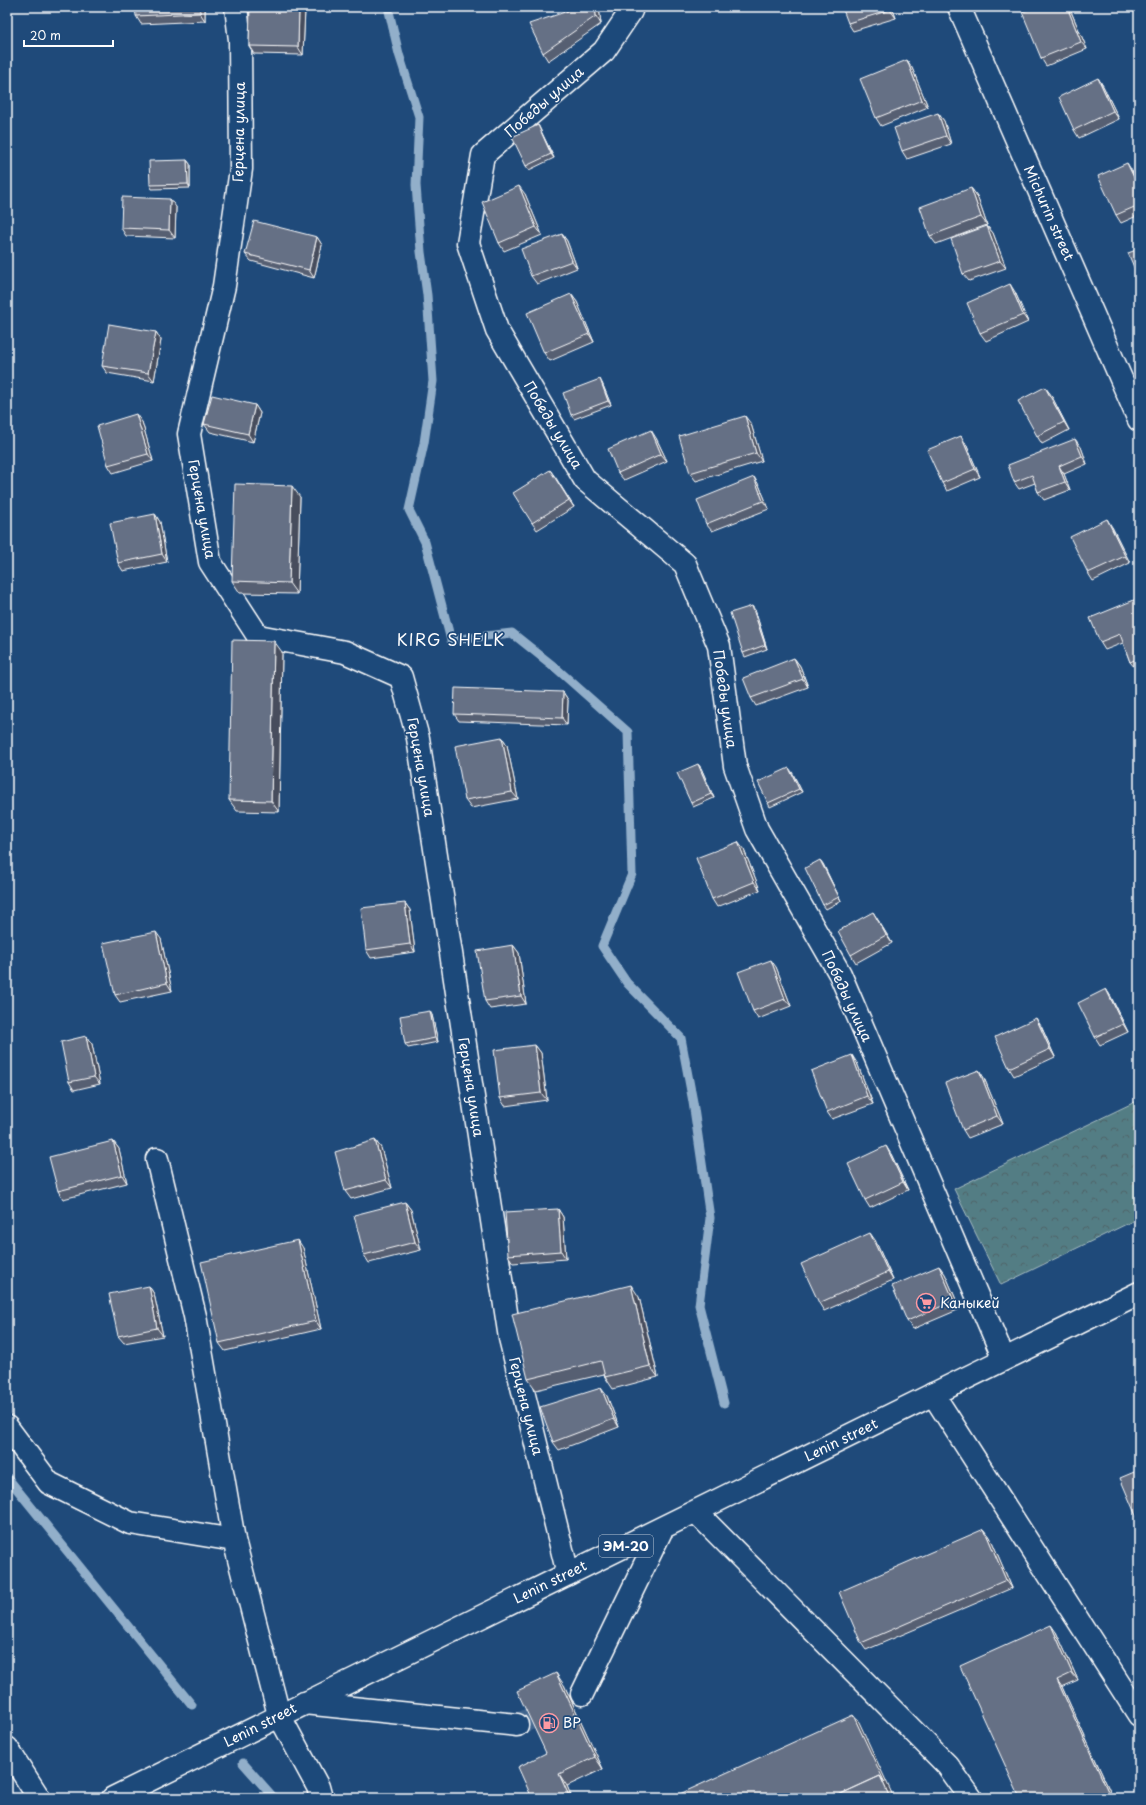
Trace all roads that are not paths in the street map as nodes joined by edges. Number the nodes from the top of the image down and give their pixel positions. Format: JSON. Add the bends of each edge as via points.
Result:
{"nodes":[{"id":1,"x":236,"y":7,"type":"edge"},
{"id":2,"x":629,"y":7,"type":"edge"},
{"id":3,"x":959,"y":7,"type":"edge"},
{"id":4,"x":1139,"y":420,"type":"edge"},
{"id":5,"x":157,"y":1159,"type":"dead end"},
{"id":6,"x":1139,"y":1293,"type":"edge"},
{"id":7,"x":1004,"y":1359,"type":"junction"},
{"id":8,"x":933,"y":1394,"type":"junction"},
{"id":9,"x":7,"y":1427,"type":"edge"},
{"id":10,"x":696,"y":1512,"type":"junction"},
{"id":11,"x":662,"y":1529,"type":"junction"},
{"id":12,"x":234,"y":1540,"type":"junction"},
{"id":13,"x":568,"y":1574,"type":"junction"},
{"id":14,"x":582,"y":1694,"type":"tunnel mouth"},
{"id":15,"x":304,"y":1703,"type":"junction"},
{"id":16,"x":280,"y":1715,"type":"junction"},
{"id":17,"x":1139,"y":1715,"type":"edge"},
{"id":18,"x":517,"y":1725,"type":"tunnel mouth"},
{"id":19,"x":7,"y":1748,"type":"edge"},
{"id":20,"x":39,"y":1798,"type":"edge"},
{"id":21,"x":113,"y":1798,"type":"edge"},
{"id":22,"x":321,"y":1798,"type":"edge"},
{"id":23,"x":971,"y":1798,"type":"edge"}],
"edges":[{"from":1,"to":13,"type":"street","name":"Герцена улица","via":[[240,40],[241,169],[224,286],[188,434],[210,562],[258,636],[345,652],[401,677],[418,738],[510,1338]]},
{"from":2,"to":7,"type":"street","name":"Победы улица","via":[[631,11],[604,51],[483,155],[468,244],[497,330],[585,480],[684,564],[719,646],[735,766],[757,829],[840,974]]},
{"from":3,"to":4,"type":"street","name":"Michurin street"},
{"from":5,"to":12,"type":"street","via":[[195,1316]]},
{"from":6,"to":7,"type":"street","name":"Lenin street","number":"ЭМ-20"},
{"from":7,"to":8,"type":"street","name":"Lenin street","number":"ЭМ-20"},
{"from":8,"to":10,"type":"street","name":"Lenin street","number":"ЭМ-20"},
{"from":8,"to":17,"type":"street"},
{"from":9,"to":12,"type":"street","via":[[49,1483],[116,1517],[130,1523]]},
{"from":10,"to":11,"type":"street","name":"Lenin street","number":"ЭМ-20"},
{"from":10,"to":23,"type":"street","via":[[948,1766]]},
{"from":11,"to":13,"type":"street","name":"Lenin street","number":"ЭМ-20"},
{"from":11,"to":14,"type":"street"},
{"from":12,"to":16,"type":"street"},
{"from":13,"to":15,"type":"street","name":"Lenin street","number":"ЭМ-20"},
{"from":15,"to":16,"type":"street","name":"Lenin street","number":"ЭМ-20"},
{"from":15,"to":18,"type":"street"},
{"from":16,"to":21,"type":"street","name":"Lenin street","number":"ЭМ-20"},
{"from":16,"to":22,"type":"street","via":[[318,1787]]},
{"from":19,"to":20,"type":"street"}]}
